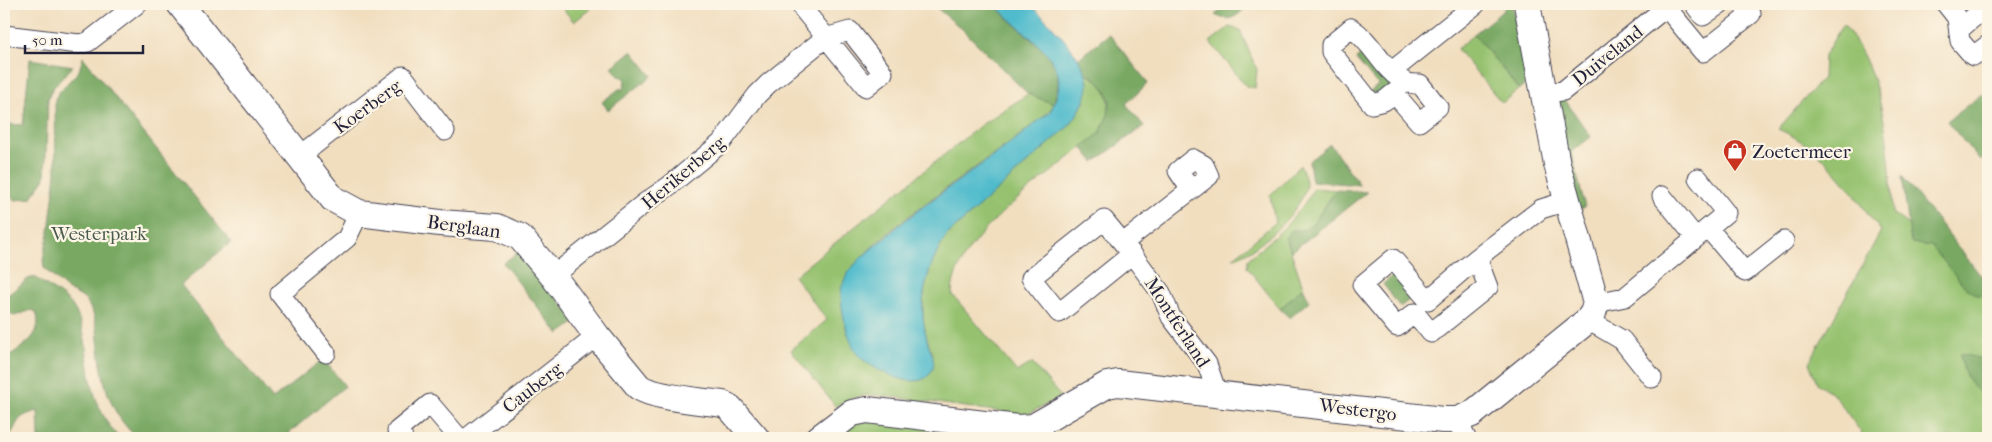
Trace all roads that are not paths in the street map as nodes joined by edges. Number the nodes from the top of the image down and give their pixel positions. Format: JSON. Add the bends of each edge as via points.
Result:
{"nodes":[{"id":1,"x":137,"y":4,"type":"edge"},
{"id":2,"x":180,"y":4,"type":"edge"},
{"id":3,"x":1476,"y":4,"type":"edge"},
{"id":4,"x":1527,"y":4,"type":"edge"},
{"id":5,"x":1694,"y":4,"type":"edge"},
{"id":6,"x":1720,"y":4,"type":"edge"},
{"id":7,"x":1743,"y":4,"type":"edge"},
{"id":8,"x":1946,"y":4,"type":"edge"},
{"id":9,"x":1988,"y":5,"type":"edge"},
{"id":10,"x":1659,"y":8,"type":"edge"},
{"id":11,"x":803,"y":9,"type":"dead end"},
{"id":12,"x":1960,"y":29,"type":"junction"},
{"id":13,"x":4,"y":35,"type":"edge"},
{"id":14,"x":1988,"y":45,"type":"edge"},
{"id":15,"x":1397,"y":82,"type":"dead end"},
{"id":16,"x":1543,"y":93,"type":"junction"},
{"id":17,"x":445,"y":131,"type":"dead end"},
{"id":18,"x":300,"y":156,"type":"junction"},
{"id":19,"x":1698,"y":178,"type":"dead end"},
{"id":20,"x":1191,"y":190,"type":"dead end"},
{"id":21,"x":1662,"y":196,"type":"dead end"},
{"id":22,"x":1567,"y":201,"type":"junction"},
{"id":23,"x":359,"y":213,"type":"junction"},
{"id":24,"x":1702,"y":233,"type":"junction"},
{"id":25,"x":1784,"y":241,"type":"dead end"},
{"id":26,"x":1128,"y":248,"type":"junction"},
{"id":27,"x":1478,"y":258,"type":"junction"},
{"id":28,"x":553,"y":276,"type":"junction"},
{"id":29,"x":1592,"y":312,"type":"junction"},
{"id":30,"x":596,"y":336,"type":"junction"},
{"id":31,"x":326,"y":353,"type":"dead end"},
{"id":32,"x":1652,"y":378,"type":"dead end"},
{"id":33,"x":1217,"y":393,"type":"junction"},
{"id":34,"x":1461,"y":429,"type":"edge"},
{"id":35,"x":1035,"y":433,"type":"edge"},
{"id":36,"x":403,"y":438,"type":"edge"},
{"id":37,"x":459,"y":438,"type":"edge"},
{"id":38,"x":467,"y":438,"type":"edge"},
{"id":39,"x":756,"y":438,"type":"edge"},
{"id":40,"x":819,"y":438,"type":"edge"}],
"edges":[{"from":1,"to":13,"type":"street","via":[[88,42],[79,44]]},
{"from":2,"to":18,"type":"street","name":"Berglaan"},
{"from":3,"to":15,"type":"street"},
{"from":4,"to":16,"type":"street"},
{"from":5,"to":6,"type":"street","via":[[1703,16]]},
{"from":7,"to":10,"type":"street","name":"Duiveland","via":[[1752,14],[1702,52]]},
{"from":8,"to":12,"type":"street","via":[[1957,18]]},
{"from":9,"to":12,"type":"street"},
{"from":10,"to":16,"type":"street","name":"Duiveland","via":[[1563,91]]},
{"from":11,"to":28,"type":"street","name":"Herikerberg","via":[[825,38],[757,95],[721,143]]},
{"from":12,"to":14,"type":"street","via":[[1960,41],[1973,56]]},
{"from":16,"to":22,"type":"street"},
{"from":17,"to":18,"type":"street","name":"Koerberg","via":[[403,76]]},
{"from":18,"to":23,"type":"street","name":"Berglaan","via":[[333,199]]},
{"from":19,"to":24,"type":"street","via":[[1726,213]]},
{"from":20,"to":26,"type":"street","name":"Montferland"},
{"from":21,"to":24,"type":"street"},
{"from":22,"to":27,"type":"street","via":[[1541,209]]},
{"from":22,"to":29,"type":"street"},
{"from":23,"to":28,"type":"street","name":"Berglaan","via":[[497,227],[520,237]]},
{"from":23,"to":31,"type":"street","via":[[347,238],[280,294]]},
{"from":24,"to":25,"type":"street","via":[[1745,272]]},
{"from":24,"to":29,"type":"street","via":[[1625,298]]},
{"from":26,"to":26,"type":"street","name":"Montferland","via":[[1060,313],[1031,278],[1104,220]]},
{"from":26,"to":33,"type":"street","name":"Montferland","via":[[1161,293],[1171,317],[1207,364]]},
{"from":27,"to":27,"type":"street","via":[[1421,306],[1431,332],[1488,287]]},
{"from":28,"to":30,"type":"street","name":"Berglaan"},
{"from":29,"to":32,"type":"street","via":[[1622,340]]},
{"from":29,"to":34,"type":"street","name":"Westergo","via":[[1472,414]]},
{"from":30,"to":38,"type":"street","name":"Cauberg"},
{"from":30,"to":39,"type":"street","name":"Berglaan","via":[[645,391],[723,404]]},
{"from":33,"to":34,"type":"street","name":"Westergo","via":[[1443,420]]},
{"from":33,"to":35,"type":"street","name":"Westergo","via":[[1118,382],[1107,385]]},
{"from":35,"to":40,"type":"street","name":"Westergo","via":[[1018,428],[866,410],[852,413]]},
{"from":36,"to":37,"type":"street","via":[[397,431],[430,404]]}]}
